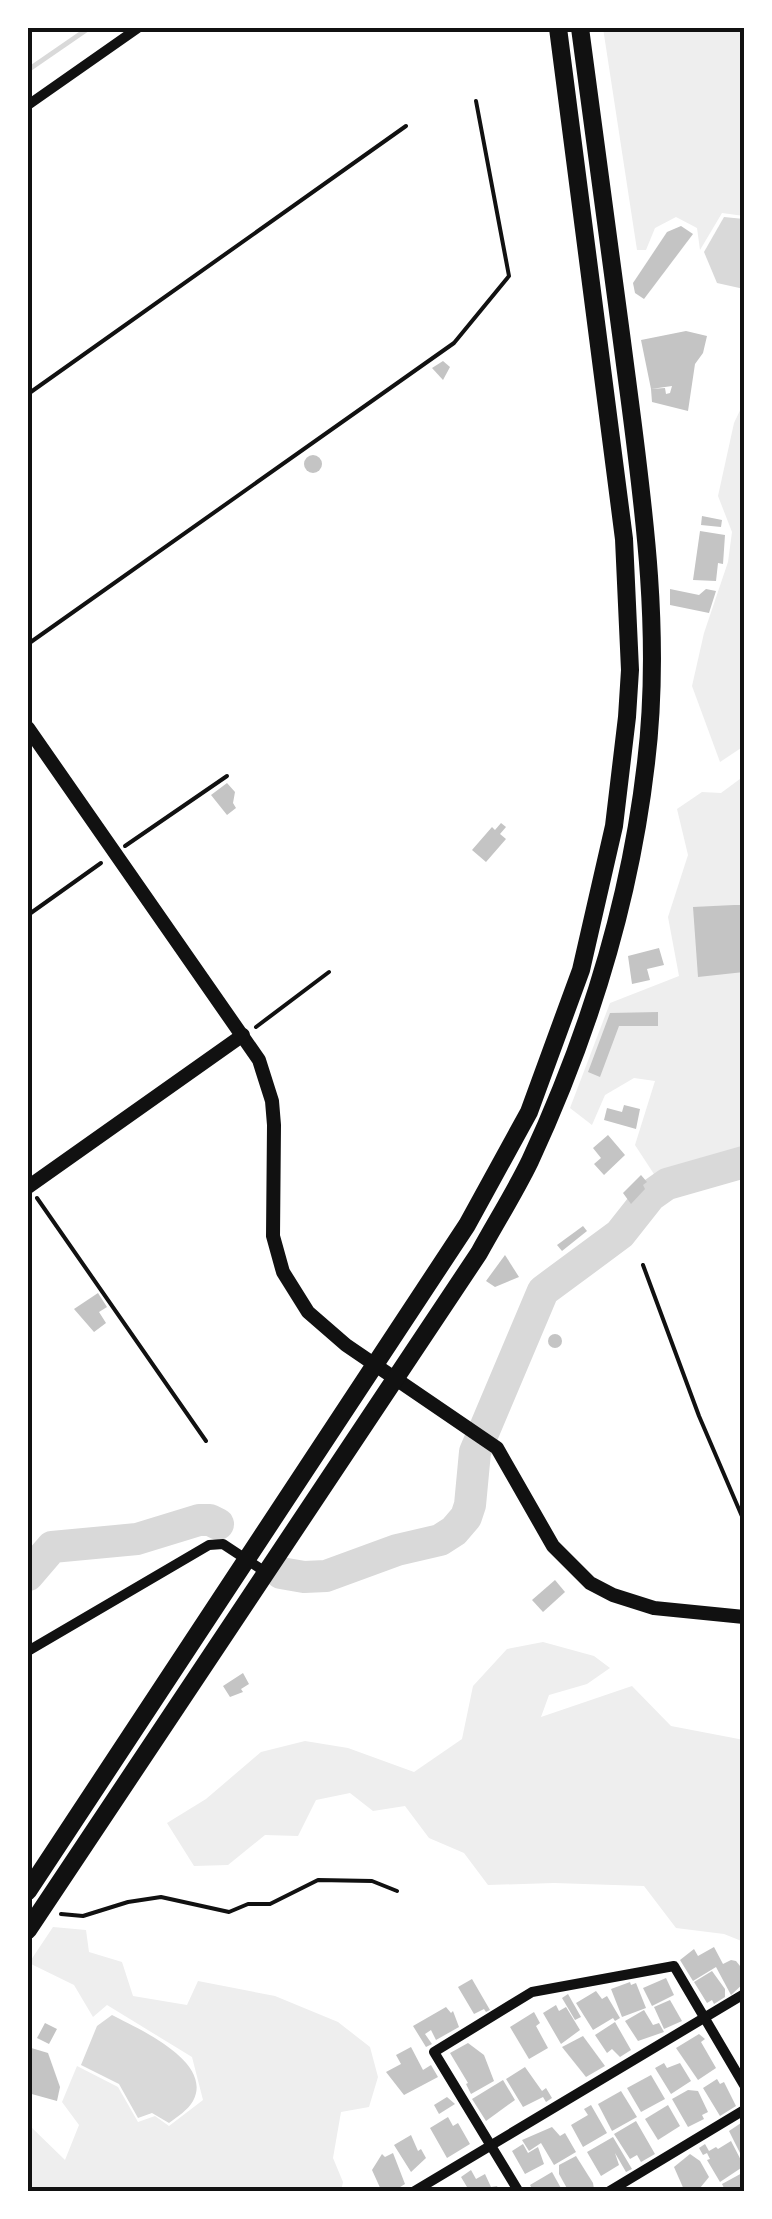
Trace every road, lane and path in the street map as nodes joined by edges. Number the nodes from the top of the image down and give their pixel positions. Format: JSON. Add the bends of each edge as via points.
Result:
{"nodes":[{"id":1,"x":138,"y":28,"type":"edge"},
{"id":2,"x":558,"y":28,"type":"edge"},
{"id":3,"x":580,"y":28,"type":"edge"},
{"id":4,"x":476,"y":102,"type":"dead end"},
{"id":5,"x":28,"y":105,"type":"edge"},
{"id":6,"x":406,"y":126,"type":"dead end"},
{"id":7,"x":28,"y":394,"type":"edge"},
{"id":8,"x":28,"y":644,"type":"edge"},
{"id":9,"x":28,"y":728,"type":"edge"},
{"id":10,"x":226,"y":776,"type":"dead end"},
{"id":11,"x":116,"y":853,"type":"junction"},
{"id":12,"x":28,"y":915,"type":"edge"},
{"id":13,"x":328,"y":972,"type":"dead end"},
{"id":14,"x":243,"y":1035,"type":"junction"},
{"id":15,"x":28,"y":1186,"type":"edge"},
{"id":16,"x":643,"y":1265,"type":"dead end"},
{"id":17,"x":376,"y":1365,"type":"junction"},
{"id":18,"x":396,"y":1379,"type":"junction"},
{"id":19,"x":206,"y":1441,"type":"dead end"},
{"id":20,"x":744,"y":1521,"type":"edge"},
{"id":21,"x":248,"y":1559,"type":"junction"},
{"id":22,"x":267,"y":1572,"type":"junction"},
{"id":23,"x":744,"y":1617,"type":"edge"},
{"id":24,"x":28,"y":1651,"type":"edge"},
{"id":25,"x":28,"y":1890,"type":"edge"},
{"id":26,"x":398,"y":1891,"type":"dead end"},
{"id":27,"x":44,"y":1906,"type":"junction"},
{"id":28,"x":28,"y":1930,"type":"edge"},
{"id":29,"x":744,"y":1994,"type":"edge"},
{"id":30,"x":704,"y":2018,"type":"junction"},
{"id":31,"x":744,"y":2085,"type":"edge"},
{"id":32,"x":744,"y":2110,"type":"edge"},
{"id":33,"x":490,"y":2145,"type":"junction"},
{"id":34,"x":413,"y":2192,"type":"edge"},
{"id":35,"x":518,"y":2192,"type":"edge"},
{"id":36,"x":608,"y":2192,"type":"edge"}],
"edges":[{"from":1,"to":5,"type":"street"},
{"from":2,"to":17,"type":"highway","via":[[624,539],[630,670],[621,776],[592,931],[530,1112],[468,1224]]},
{"from":3,"to":18,"type":"highway","via":[[644,507],[652,631],[646,762],[602,980],[559,1095],[479,1253]]},
{"from":4,"to":8,"type":"path","via":[[509,276],[454,343]]},
{"from":6,"to":7,"type":"path"},
{"from":9,"to":11,"type":"street"},
{"from":10,"to":11,"type":"path"},
{"from":11,"to":12,"type":"path"},
{"from":11,"to":14,"type":"street"},
{"from":13,"to":14,"type":"path"},
{"from":14,"to":15,"type":"street"},
{"from":14,"to":17,"type":"street","via":[[272,1101],[271,1216],[283,1272],[320,1325]]},
{"from":15,"to":19,"type":"path"},
{"from":16,"to":20,"type":"path"},
{"from":17,"to":18,"type":"street"},
{"from":17,"to":21,"type":"highway"},
{"from":18,"to":22,"type":"highway"},
{"from":18,"to":23,"type":"street","via":[[497,1448],[553,1546],[590,1583],[654,1608]]},
{"from":21,"to":22,"type":"street"},
{"from":21,"to":24,"type":"street","via":[[223,1544],[209,1544]]},
{"from":21,"to":25,"type":"highway"},
{"from":22,"to":27,"type":"highway"},
{"from":26,"to":27,"type":"path","via":[[372,1881],[318,1880],[270,1904],[229,1912],[162,1898],[83,1916]]},
{"from":27,"to":28,"type":"highway"},
{"from":29,"to":30,"type":"street"},
{"from":30,"to":31,"type":"street"},
{"from":30,"to":33,"type":"street"},
{"from":30,"to":33,"type":"street","via":[[674,1966],[532,1992],[434,2052]]},
{"from":32,"to":36,"type":"street"},
{"from":33,"to":34,"type":"street"},
{"from":33,"to":35,"type":"street"}]}
